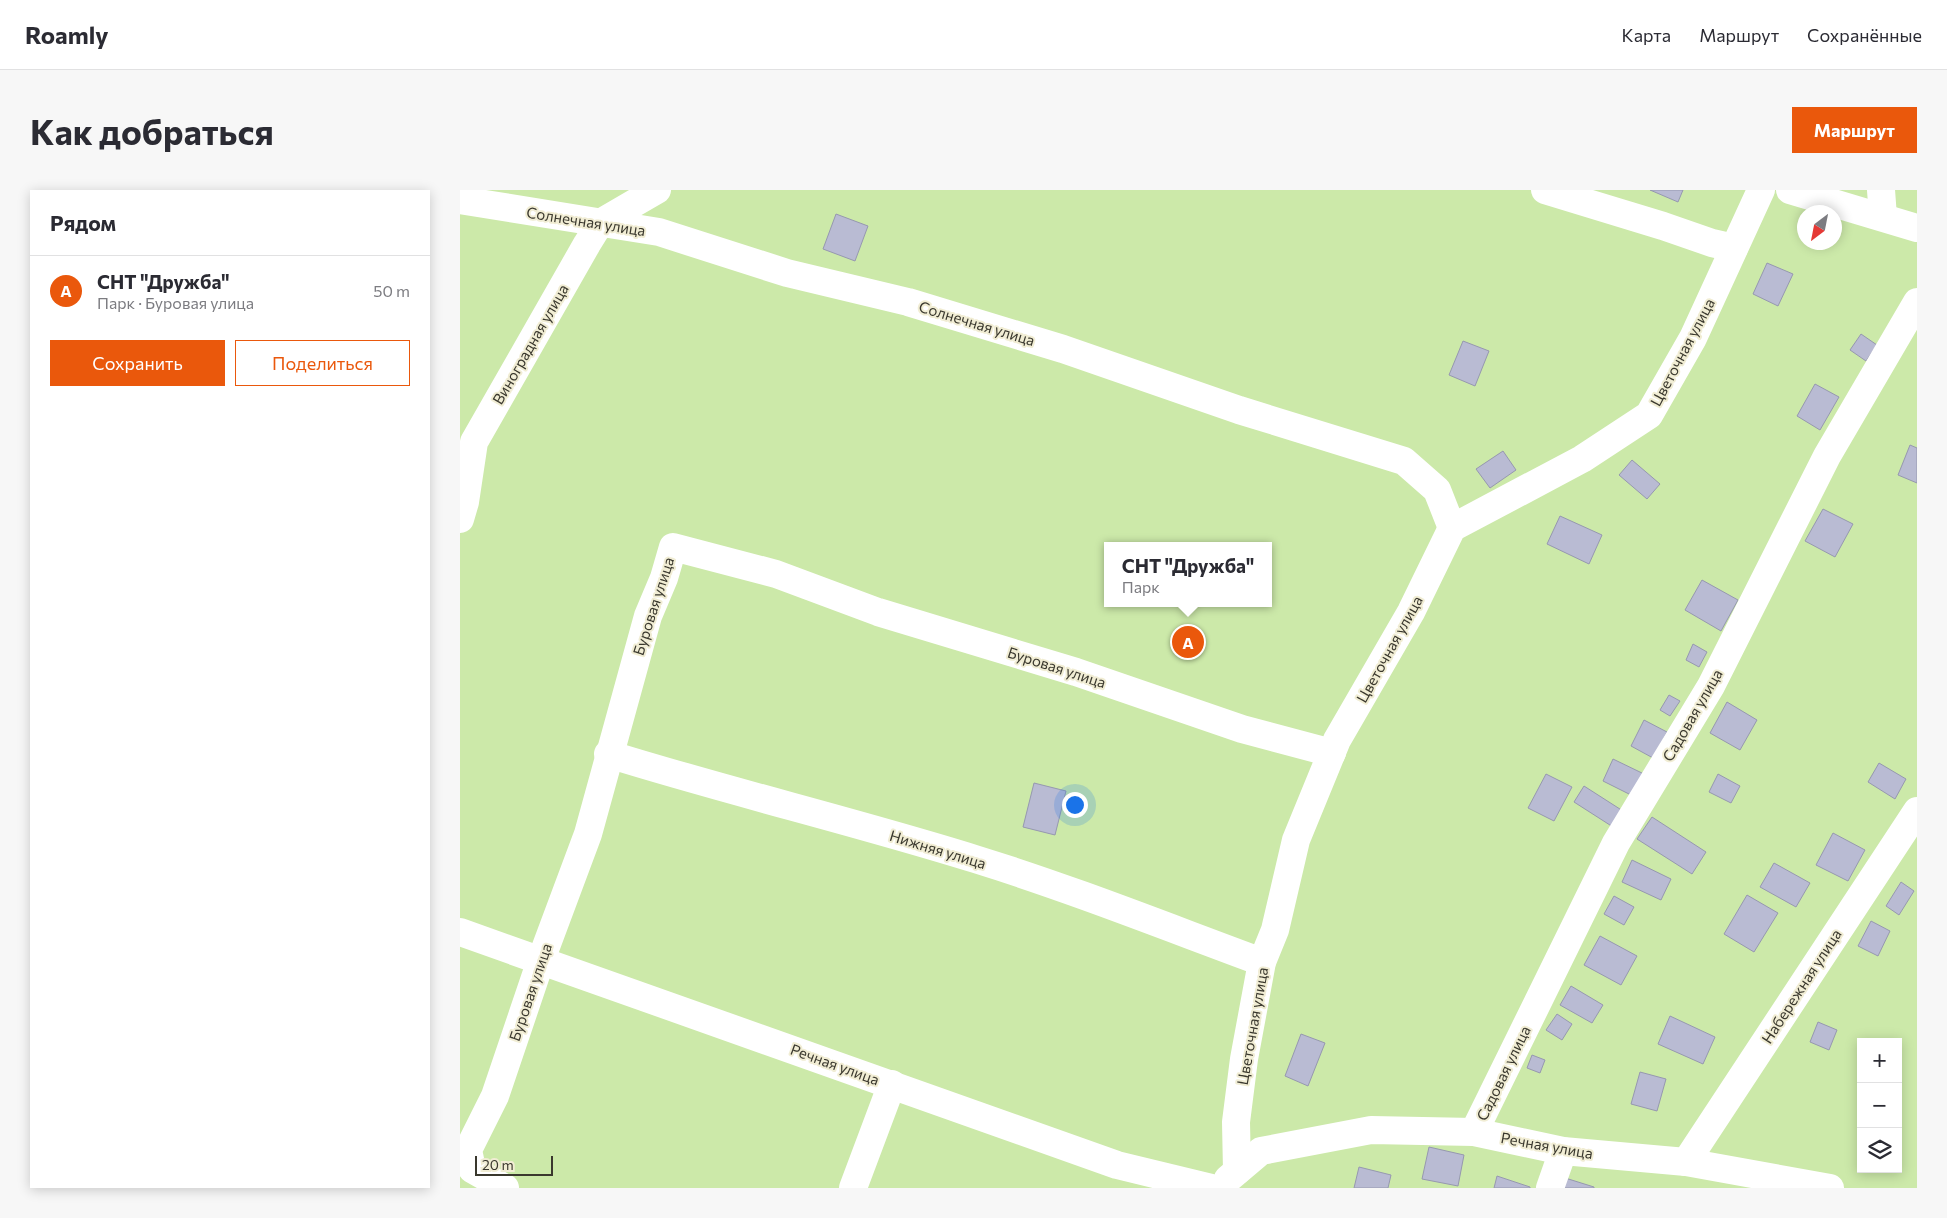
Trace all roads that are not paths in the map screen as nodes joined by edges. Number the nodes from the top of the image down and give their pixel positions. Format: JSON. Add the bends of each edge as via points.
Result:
{"nodes":[{"id":1,"x":657,"y":190,"type":"edge"},
{"id":2,"x":1545,"y":190,"type":"edge"},
{"id":3,"x":1762,"y":190,"type":"edge"},
{"id":4,"x":1790,"y":190,"type":"edge"},
{"id":5,"x":1881,"y":190,"type":"edge"},
{"id":6,"x":460,"y":200,"type":"edge"},
{"id":7,"x":1883,"y":217,"type":"junction"},
{"id":8,"x":600,"y":223,"type":"junction"},
{"id":9,"x":1917,"y":228,"type":"edge"},
{"id":10,"x":1734,"y":248,"type":"junction"},
{"id":11,"x":1917,"y":302,"type":"edge"},
{"id":12,"x":465,"y":466,"type":"edge"},
{"id":13,"x":460,"y":519,"type":"edge"},
{"id":14,"x":1452,"y":528,"type":"junction"},
{"id":15,"x":1332,"y":753,"type":"junction"},
{"id":16,"x":608,"y":754,"type":"junction"},
{"id":17,"x":1917,"y":811,"type":"edge"},
{"id":18,"x":460,"y":932,"type":"edge"},
{"id":19,"x":541,"y":960,"type":"junction"},
{"id":20,"x":1262,"y":962,"type":"junction"},
{"id":21,"x":892,"y":1084,"type":"junction"},
{"id":22,"x":1474,"y":1132,"type":"junction"},
{"id":23,"x":1563,"y":1151,"type":"junction"},
{"id":24,"x":1686,"y":1162,"type":"junction"},
{"id":25,"x":1227,"y":1179,"type":"edge"},
{"id":26,"x":505,"y":1188,"type":"edge"},
{"id":27,"x":853,"y":1188,"type":"edge"},
{"id":28,"x":1212,"y":1188,"type":"edge"},
{"id":29,"x":1550,"y":1188,"type":"edge"},
{"id":30,"x":1830,"y":1188,"type":"edge"}],
"edges":[{"from":1,"to":8,"type":"street"},
{"from":2,"to":10,"type":"street"},
{"from":3,"to":10,"type":"street","name":"Цветочная улица"},
{"from":4,"to":7,"type":"street"},
{"from":5,"to":7,"type":"street"},
{"from":6,"to":8,"type":"street","name":"Солнечная улица"},
{"from":7,"to":9,"type":"street"},
{"from":8,"to":12,"type":"street","name":"Виноградная улица","via":[[474,442]]},
{"from":8,"to":14,"type":"street","name":"Солнечная улица","via":[[659,232],[787,273],[908,302],[1063,349],[1239,410],[1404,461],[1437,490]]},
{"from":10,"to":14,"type":"street","name":"Цветочная улица","via":[[1693,338],[1649,415],[1582,459]]},
{"from":11,"to":22,"type":"street","name":"Садовая улица","via":[[1827,456],[1711,686],[1616,843]]},
{"from":12,"to":13,"type":"street","name":"Виноградная улица","via":[[465,502]]},
{"from":14,"to":15,"type":"street","name":"Цветочная улица","via":[[1411,612]]},
{"from":15,"to":16,"type":"street","name":"Буровая улица","via":[[1242,729],[1067,670],[878,612],[776,574],[673,547],[648,616]]},
{"from":15,"to":20,"type":"street","name":"Цветочная улица","via":[[1296,840],[1275,930]]},
{"from":16,"to":19,"type":"street","name":"Буровая улица","via":[[588,834]]},
{"from":16,"to":20,"type":"street","name":"Нижняя улица","via":[[976,859]]},
{"from":17,"to":24,"type":"street","name":"Набережная улица"},
{"from":18,"to":19,"type":"street","name":"Речная улица"},
{"from":19,"to":21,"type":"street","name":"Речная улица"},
{"from":19,"to":26,"type":"street","name":"Буровая улица","via":[[495,1096],[468,1150],[472,1169]]},
{"from":20,"to":25,"type":"street","name":"Цветочная улица"},
{"from":21,"to":27,"type":"street"},
{"from":21,"to":28,"type":"street","name":"Речная улица","via":[[1117,1165]]},
{"from":22,"to":23,"type":"street","name":"Речная улица"},
{"from":22,"to":25,"type":"street","name":"Речная улица","via":[[1371,1130],[1261,1150]]},
{"from":23,"to":24,"type":"street","name":"Речная улица"},
{"from":23,"to":29,"type":"street"},
{"from":24,"to":30,"type":"street","name":"Речная улица"}]}
